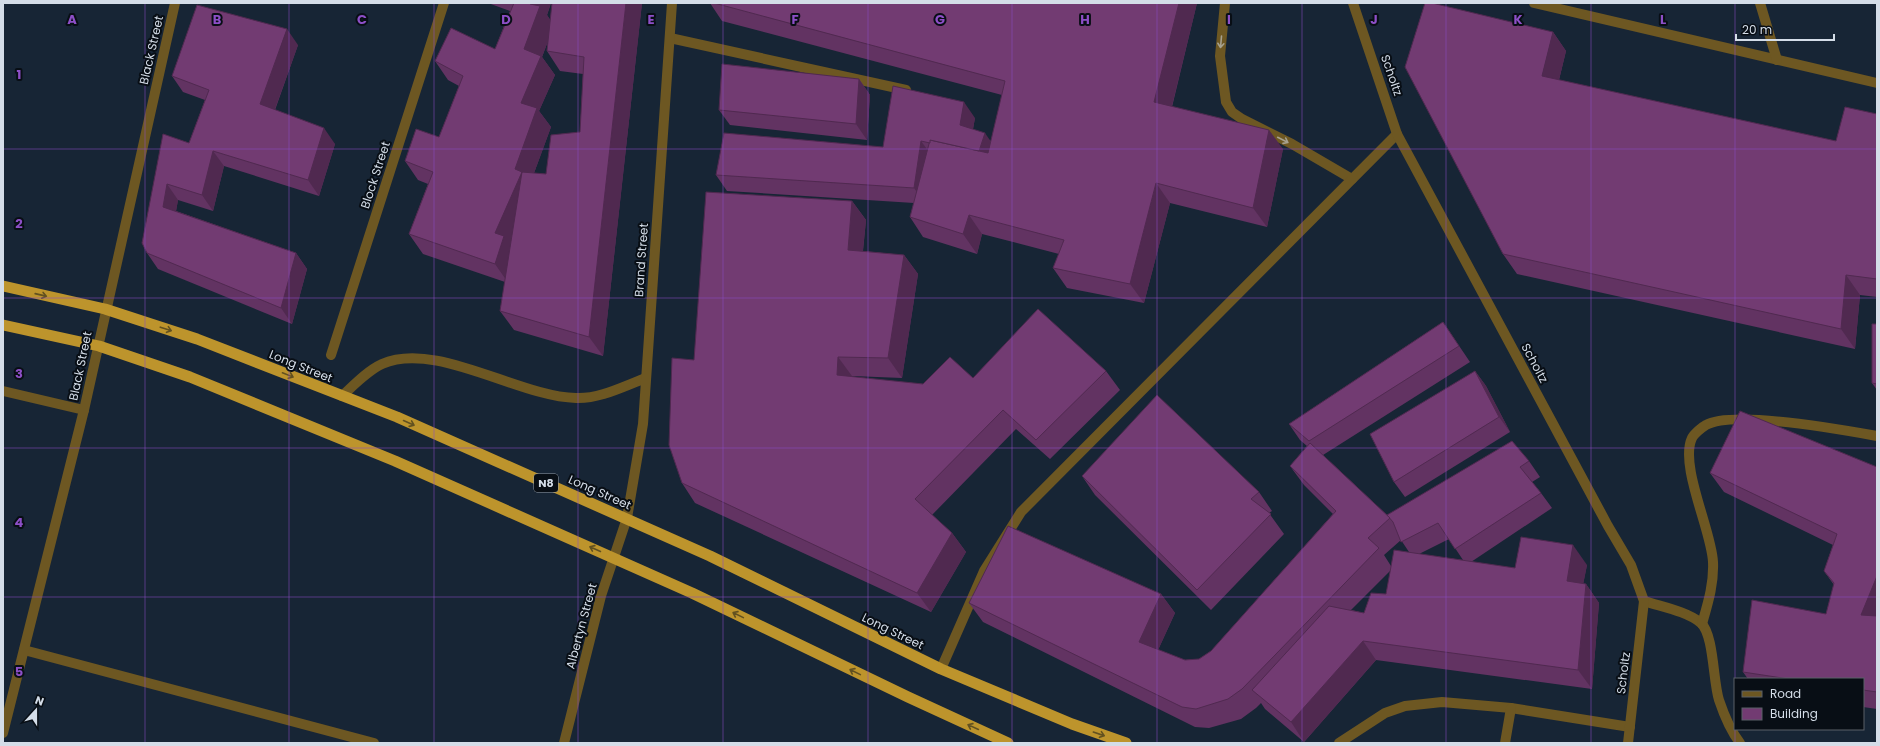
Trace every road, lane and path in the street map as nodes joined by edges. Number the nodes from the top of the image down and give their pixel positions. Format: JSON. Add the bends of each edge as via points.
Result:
{"nodes":[{"id":1,"x":175,"y":3,"type":"edge"},
{"id":2,"x":444,"y":3,"type":"edge"},
{"id":3,"x":672,"y":3,"type":"edge"},
{"id":4,"x":1225,"y":3,"type":"edge"},
{"id":5,"x":1354,"y":3,"type":"edge"},
{"id":6,"x":1534,"y":3,"type":"edge"},
{"id":7,"x":1760,"y":3,"type":"edge"},
{"id":8,"x":670,"y":38,"type":"junction"},
{"id":9,"x":1777,"y":60,"type":"junction"},
{"id":10,"x":1877,"y":83,"type":"edge"},
{"id":11,"x":915,"y":92,"type":"edge"},
{"id":12,"x":1398,"y":134,"type":"junction"},
{"id":13,"x":1352,"y":178,"type":"junction"},
{"id":14,"x":3,"y":286,"type":"edge"},
{"id":15,"x":105,"y":309,"type":"junction"},
{"id":16,"x":3,"y":325,"type":"edge"},
{"id":17,"x":98,"y":346,"type":"junction"},
{"id":18,"x":331,"y":355,"type":"dead end"},
{"id":19,"x":646,"y":378,"type":"junction"},
{"id":20,"x":3,"y":391,"type":"edge"},
{"id":21,"x":342,"y":396,"type":"junction"},
{"id":22,"x":84,"y":410,"type":"junction"},
{"id":23,"x":1877,"y":436,"type":"edge"},
{"id":24,"x":626,"y":518,"type":"junction"},
{"id":25,"x":614,"y":557,"type":"junction"},
{"id":26,"x":1644,"y":601,"type":"junction"},
{"id":27,"x":1702,"y":624,"type":"junction"},
{"id":28,"x":24,"y":650,"type":"junction"},
{"id":29,"x":941,"y":669,"type":"junction"},
{"id":30,"x":1510,"y":708,"type":"junction"},
{"id":31,"x":1630,"y":727,"type":"junction"},
{"id":32,"x":3,"y":733,"type":"edge"},
{"id":33,"x":1351,"y":740,"type":"edge"},
{"id":34,"x":374,"y":743,"type":"edge"},
{"id":35,"x":564,"y":743,"type":"edge"},
{"id":36,"x":1008,"y":743,"type":"edge"},
{"id":37,"x":1126,"y":743,"type":"edge"},
{"id":38,"x":1339,"y":743,"type":"edge"},
{"id":39,"x":1504,"y":743,"type":"edge"},
{"id":40,"x":1628,"y":743,"type":"edge"},
{"id":41,"x":1740,"y":743,"type":"edge"}],
"edges":[{"from":1,"to":15,"type":"street","name":"Black Street"},
{"from":2,"to":18,"type":"street","name":"Block Street"},
{"from":3,"to":8,"type":"street","name":"Brand Street"},
{"from":4,"to":13,"type":"street","one_way":true,"via":[[1220,56],[1226,102],[1232,112]]},
{"from":5,"to":12,"type":"street","name":"Scholtz"},
{"from":6,"to":9,"type":"street"},
{"from":7,"to":9,"type":"street"},
{"from":8,"to":11,"type":"street"},
{"from":8,"to":19,"type":"street","name":"Brand Street"},
{"from":9,"to":10,"type":"street"},
{"from":12,"to":13,"type":"street"},
{"from":12,"to":26,"type":"street","name":"Scholtz","via":[[1631,565]]},
{"from":13,"to":29,"type":"street","via":[[1021,512],[984,571]]},
{"from":14,"to":15,"type":"highway","name":"Long Street","number":"N8","one_way":true},
{"from":15,"to":17,"type":"street","name":"Black Street"},
{"from":15,"to":21,"type":"highway","name":"Long Street","number":"N8","one_way":true,"via":[[197,339]]},
{"from":16,"to":17,"type":"highway"},
{"from":17,"to":22,"type":"street","name":"Black Street"},
{"from":25,"to":17,"type":"highway","one_way":true,"via":[[395,461],[190,377]]},
{"from":19,"to":21,"type":"street","via":[[600,395],[576,398],[533,391],[439,361],[402,358],[382,364]]},
{"from":19,"to":24,"type":"street","name":"Brand Street","via":[[643,424]]},
{"from":20,"to":22,"type":"street"},
{"from":21,"to":24,"type":"highway","name":"Long Street","number":"N8","one_way":true,"via":[[397,417]]},
{"from":22,"to":28,"type":"street","name":"Black Street"},
{"from":23,"to":27,"type":"street","via":[[1828,428],[1735,420],[1706,425],[1692,437],[1689,455],[1713,560],[1712,589]]},
{"from":24,"to":25,"type":"street","name":"Albertyn Street"},
{"from":24,"to":29,"type":"highway","name":"Long Street","number":"N8","via":[[710,556]]},
{"from":25,"to":35,"type":"street","name":"Albertyn Street","via":[[601,596]]},
{"from":36,"to":25,"type":"highway","one_way":true},
{"from":26,"to":27,"type":"street"},
{"from":26,"to":31,"type":"street","name":"Scholtz"},
{"from":27,"to":41,"type":"street","via":[[1710,645],[1718,699],[1731,731]]},
{"from":28,"to":32,"type":"street","name":"Black Street"},
{"from":28,"to":34,"type":"street"},
{"from":29,"to":37,"type":"highway","name":"Long Street","number":"N8","one_way":true,"via":[[1072,724]]},
{"from":30,"to":31,"type":"street"},
{"from":30,"to":33,"type":"street","via":[[1442,702],[1405,706],[1385,713]]},
{"from":30,"to":39,"type":"street"},
{"from":31,"to":40,"type":"street","name":"Scholtz"},
{"from":33,"to":38,"type":"street"}]}
